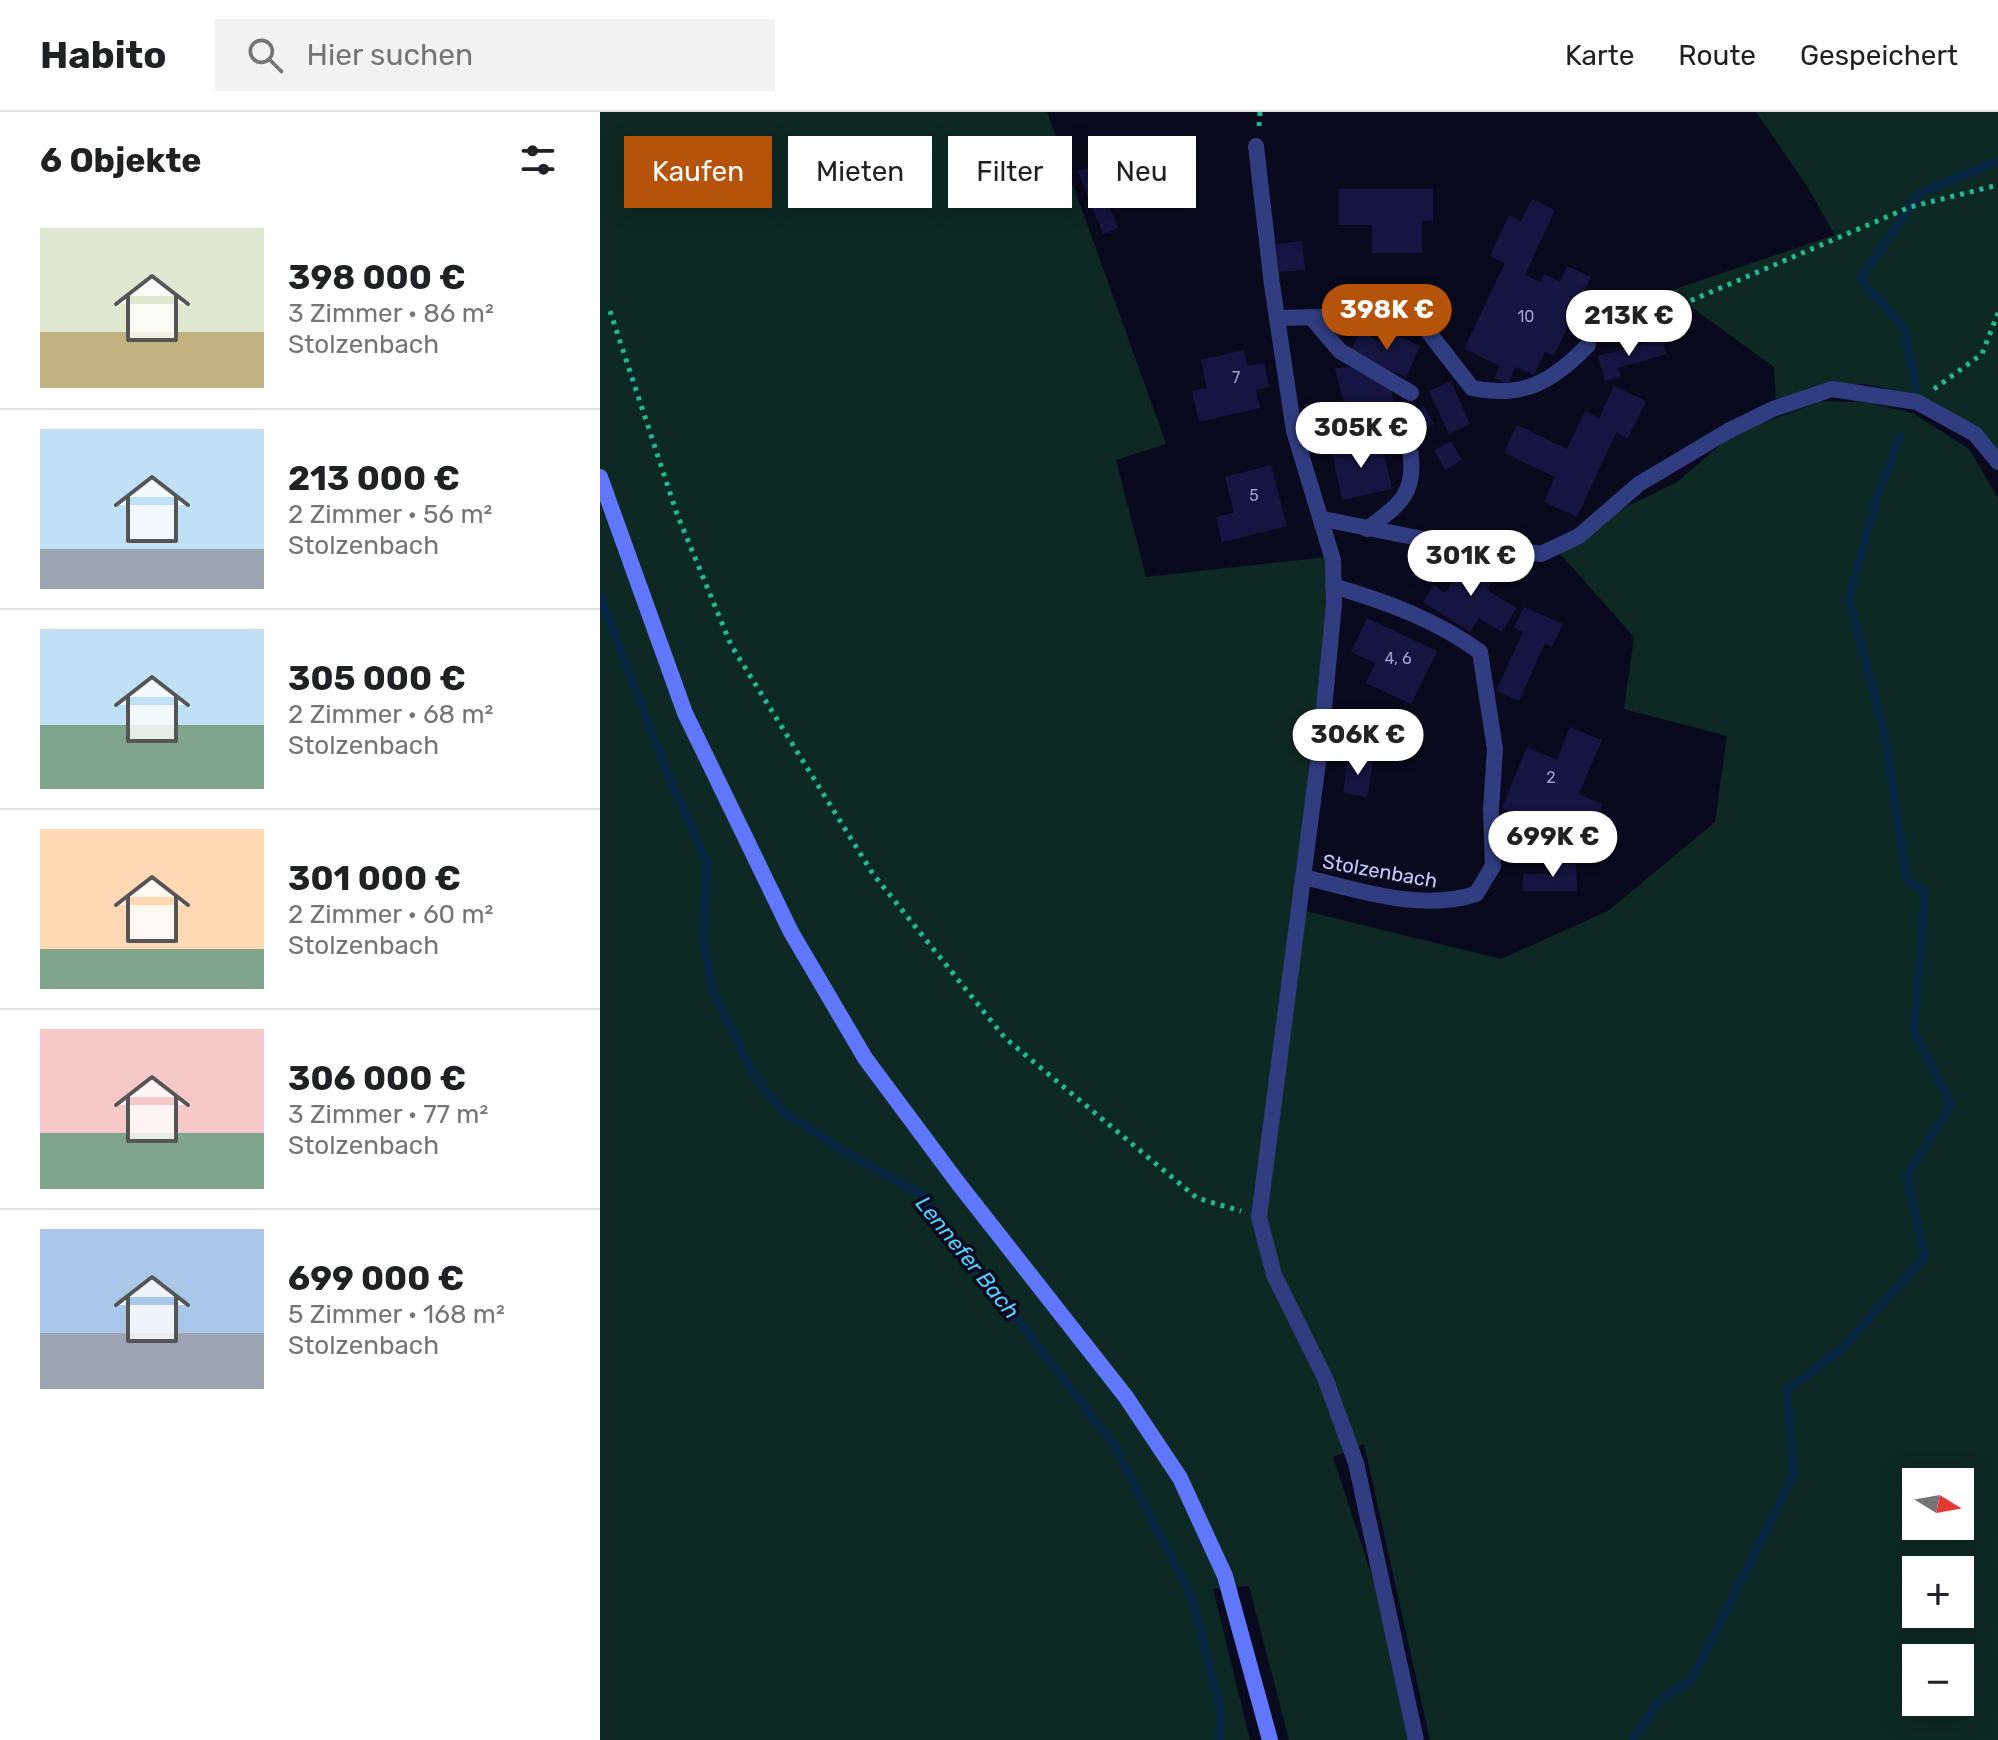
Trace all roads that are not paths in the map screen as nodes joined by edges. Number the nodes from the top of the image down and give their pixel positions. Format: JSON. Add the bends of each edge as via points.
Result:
{"nodes":[{"id":1,"x":1256,"y":146,"type":"dead end"},
{"id":2,"x":1311,"y":317,"type":"junction"},
{"id":3,"x":1277,"y":318,"type":"junction"},
{"id":4,"x":1588,"y":345,"type":"road end"},
{"id":5,"x":1411,"y":393,"type":"dead end"},
{"id":6,"x":1410,"y":450,"type":"dead end"},
{"id":7,"x":1998,"y":462,"type":"edge"},
{"id":8,"x":600,"y":477,"type":"edge"},
{"id":9,"x":1323,"y":519,"type":"junction"},
{"id":10,"x":1367,"y":529,"type":"junction"},
{"id":11,"x":1333,"y":586,"type":"junction"},
{"id":12,"x":1303,"y":877,"type":"junction"},
{"id":13,"x":1270,"y":1740,"type":"edge"},
{"id":14,"x":1416,"y":1740,"type":"edge"}],
"edges":[{"from":1,"to":3,"type":"street","name":"Stolzenbach"},
{"from":2,"to":3,"type":"street"},
{"from":2,"to":4,"type":"street","via":[[1419,320],[1472,388],[1498,394],[1559,374]]},
{"from":2,"to":5,"type":"street","via":[[1340,351]]},
{"from":3,"to":9,"type":"street","name":"Stolzenbach","via":[[1294,431]]},
{"from":6,"to":10,"type":"street","via":[[1406,495]]},
{"from":7,"to":10,"type":"street","via":[[1975,434],[1917,402],[1832,389],[1773,409],[1639,484],[1579,536],[1541,554]]},
{"from":8,"to":13,"type":"main road","via":[[685,713],[791,932],[865,1058],[1126,1397],[1180,1478],[1225,1576]]},
{"from":9,"to":10,"type":"street"},
{"from":9,"to":11,"type":"street","name":"Stolzenbach"},
{"from":11,"to":12,"type":"street","name":"Stolzenbach","via":[[1331,652]]},
{"from":11,"to":12,"type":"street","name":"Stolzenbach","via":[[1423,619],[1480,652],[1495,749],[1493,866],[1476,894],[1449,902],[1408,900]]},
{"from":12,"to":14,"type":"street","via":[[1259,1217],[1274,1275],[1325,1378],[1356,1463]]}]}
